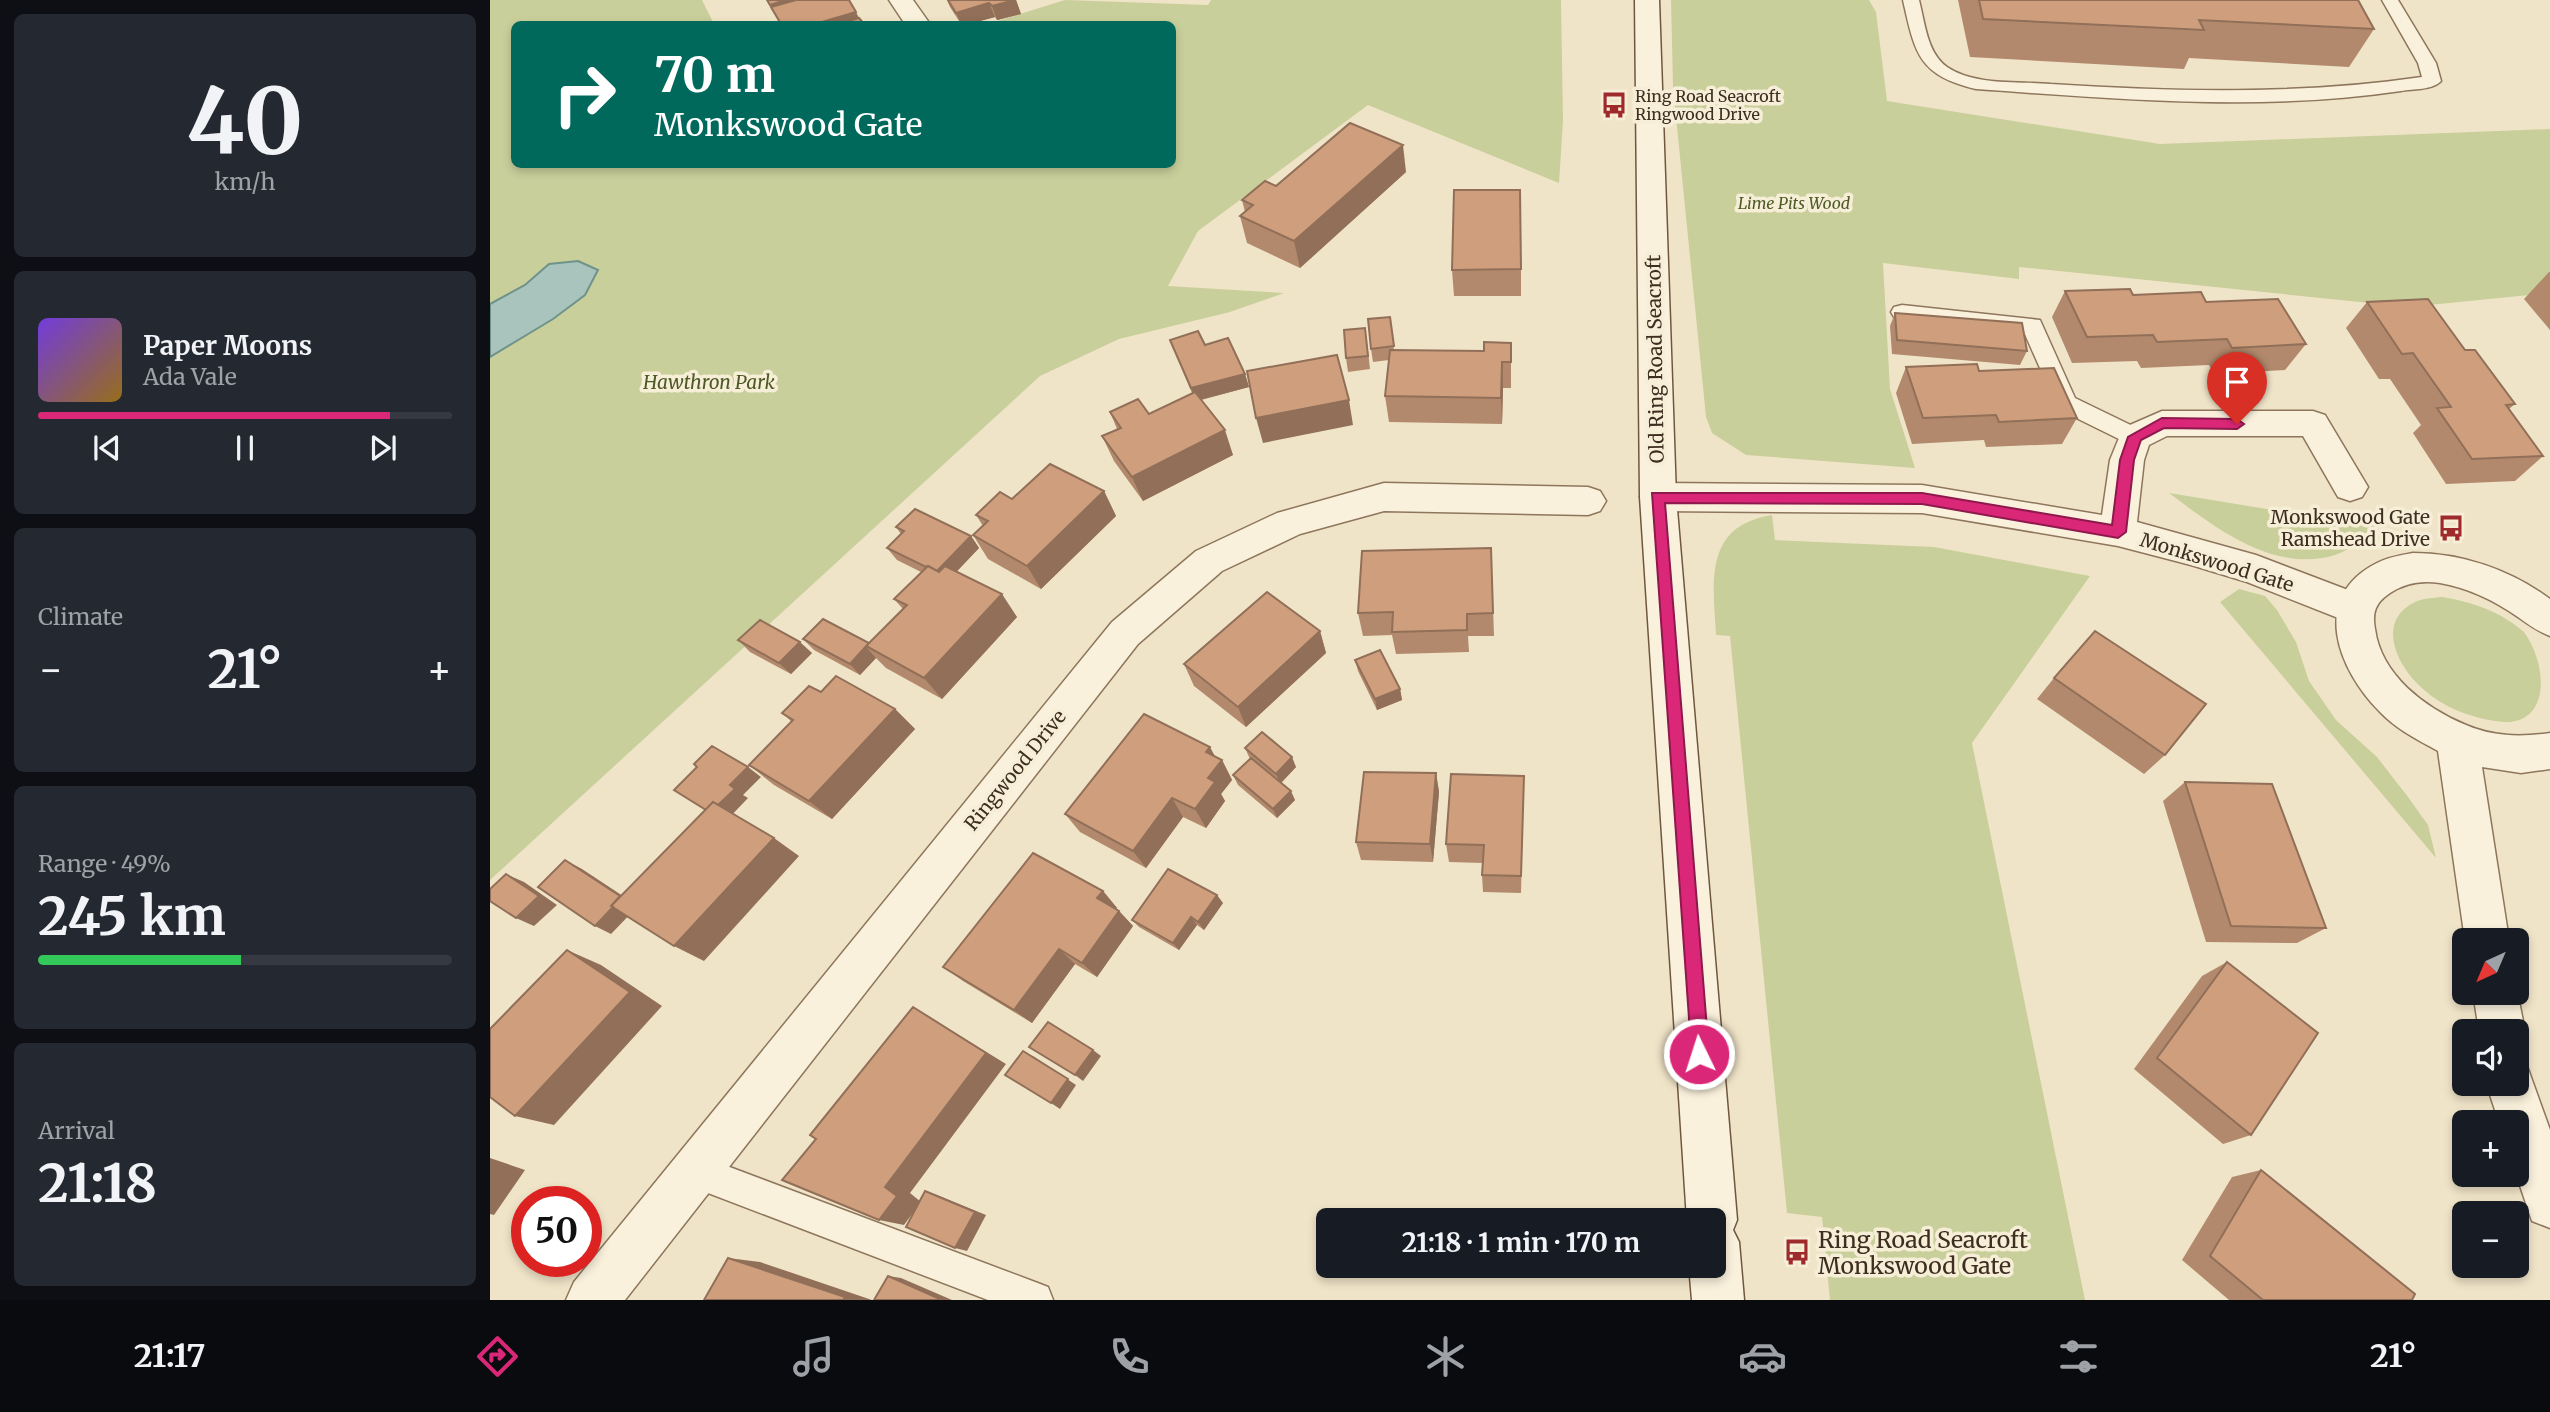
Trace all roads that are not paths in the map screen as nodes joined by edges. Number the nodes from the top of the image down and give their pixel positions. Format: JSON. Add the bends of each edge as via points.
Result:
{"nodes":[{"id":1,"x":901,"y":0,"type":"edge"},
{"id":2,"x":1647,"y":0,"type":"edge"},
{"id":3,"x":1911,"y":0,"type":"edge"},
{"id":4,"x":2390,"y":0,"type":"edge"},
{"id":5,"x":915,"y":21,"type":"edge"},
{"id":6,"x":1902,"y":312,"type":"edge"},
{"id":7,"x":2135,"y":437,"type":"junction"},
{"id":8,"x":2350,"y":487,"type":"dead end"},
{"id":9,"x":1658,"y":497,"type":"junction"},
{"id":10,"x":1588,"y":501,"type":"dead end"},
{"id":11,"x":2118,"y":532,"type":"junction"},
{"id":12,"x":2356,"y":609,"type":"junction"},
{"id":13,"x":2550,"y":620,"type":"edge"},
{"id":14,"x":2457,"y":740,"type":"junction"},
{"id":15,"x":2550,"y":751,"type":"edge"},
{"id":16,"x":2485,"y":928,"type":"edge"},
{"id":17,"x":2514,"y":1096,"type":"edge"},
{"id":18,"x":695,"y":1171,"type":"junction"},
{"id":19,"x":2550,"y":1203,"type":"edge"},
{"id":20,"x":1711,"y":1208,"type":"edge"},
{"id":21,"x":1716,"y":1278,"type":"edge"},
{"id":22,"x":592,"y":1300,"type":"edge"},
{"id":23,"x":1035,"y":1300,"type":"edge"},
{"id":24,"x":1718,"y":1300,"type":"edge"}],
"edges":[{"from":1,"to":5,"type":"street"},
{"from":2,"to":9,"type":"street","name":"Old Ring Road Seacroft"},
{"from":3,"to":4,"type":"lane","via":[[1927,59],[1954,79],[2165,96],[2280,99],[2367,93],[2432,81],[2427,63]]},
{"from":6,"to":7,"type":"lane","via":[[2032,325],[2066,403]]},
{"from":7,"to":8,"type":"street","via":[[2162,423],[2313,424]]},
{"from":7,"to":11,"type":"street","via":[[2127,460]]},
{"from":9,"to":11,"type":"street","name":"Monkswood Gate","via":[[1922,499]]},
{"from":9,"to":20,"type":"street","name":"Old Ring Road Seacroft"},
{"from":10,"to":18,"type":"street","name":"Ringwood Drive","via":[[1384,496],[1290,523],[1209,561],[1125,633]]},
{"from":11,"to":12,"type":"street","name":"Monkswood Gate","via":[[2256,570]]},
{"from":12,"to":13,"type":"street","via":[[2362,595],[2379,579],[2403,570],[2433,568],[2466,573],[2500,586]]},
{"from":12,"to":14,"type":"street","via":[[2355,639],[2383,690],[2409,713]]},
{"from":14,"to":15,"type":"street","via":[[2507,755]]},
{"from":14,"to":16,"type":"street"},
{"from":17,"to":19,"type":"street"},
{"from":18,"to":22,"type":"street","name":"Ringwood Drive"},
{"from":18,"to":23,"type":"lane"},
{"from":21,"to":24,"type":"street"}]}
